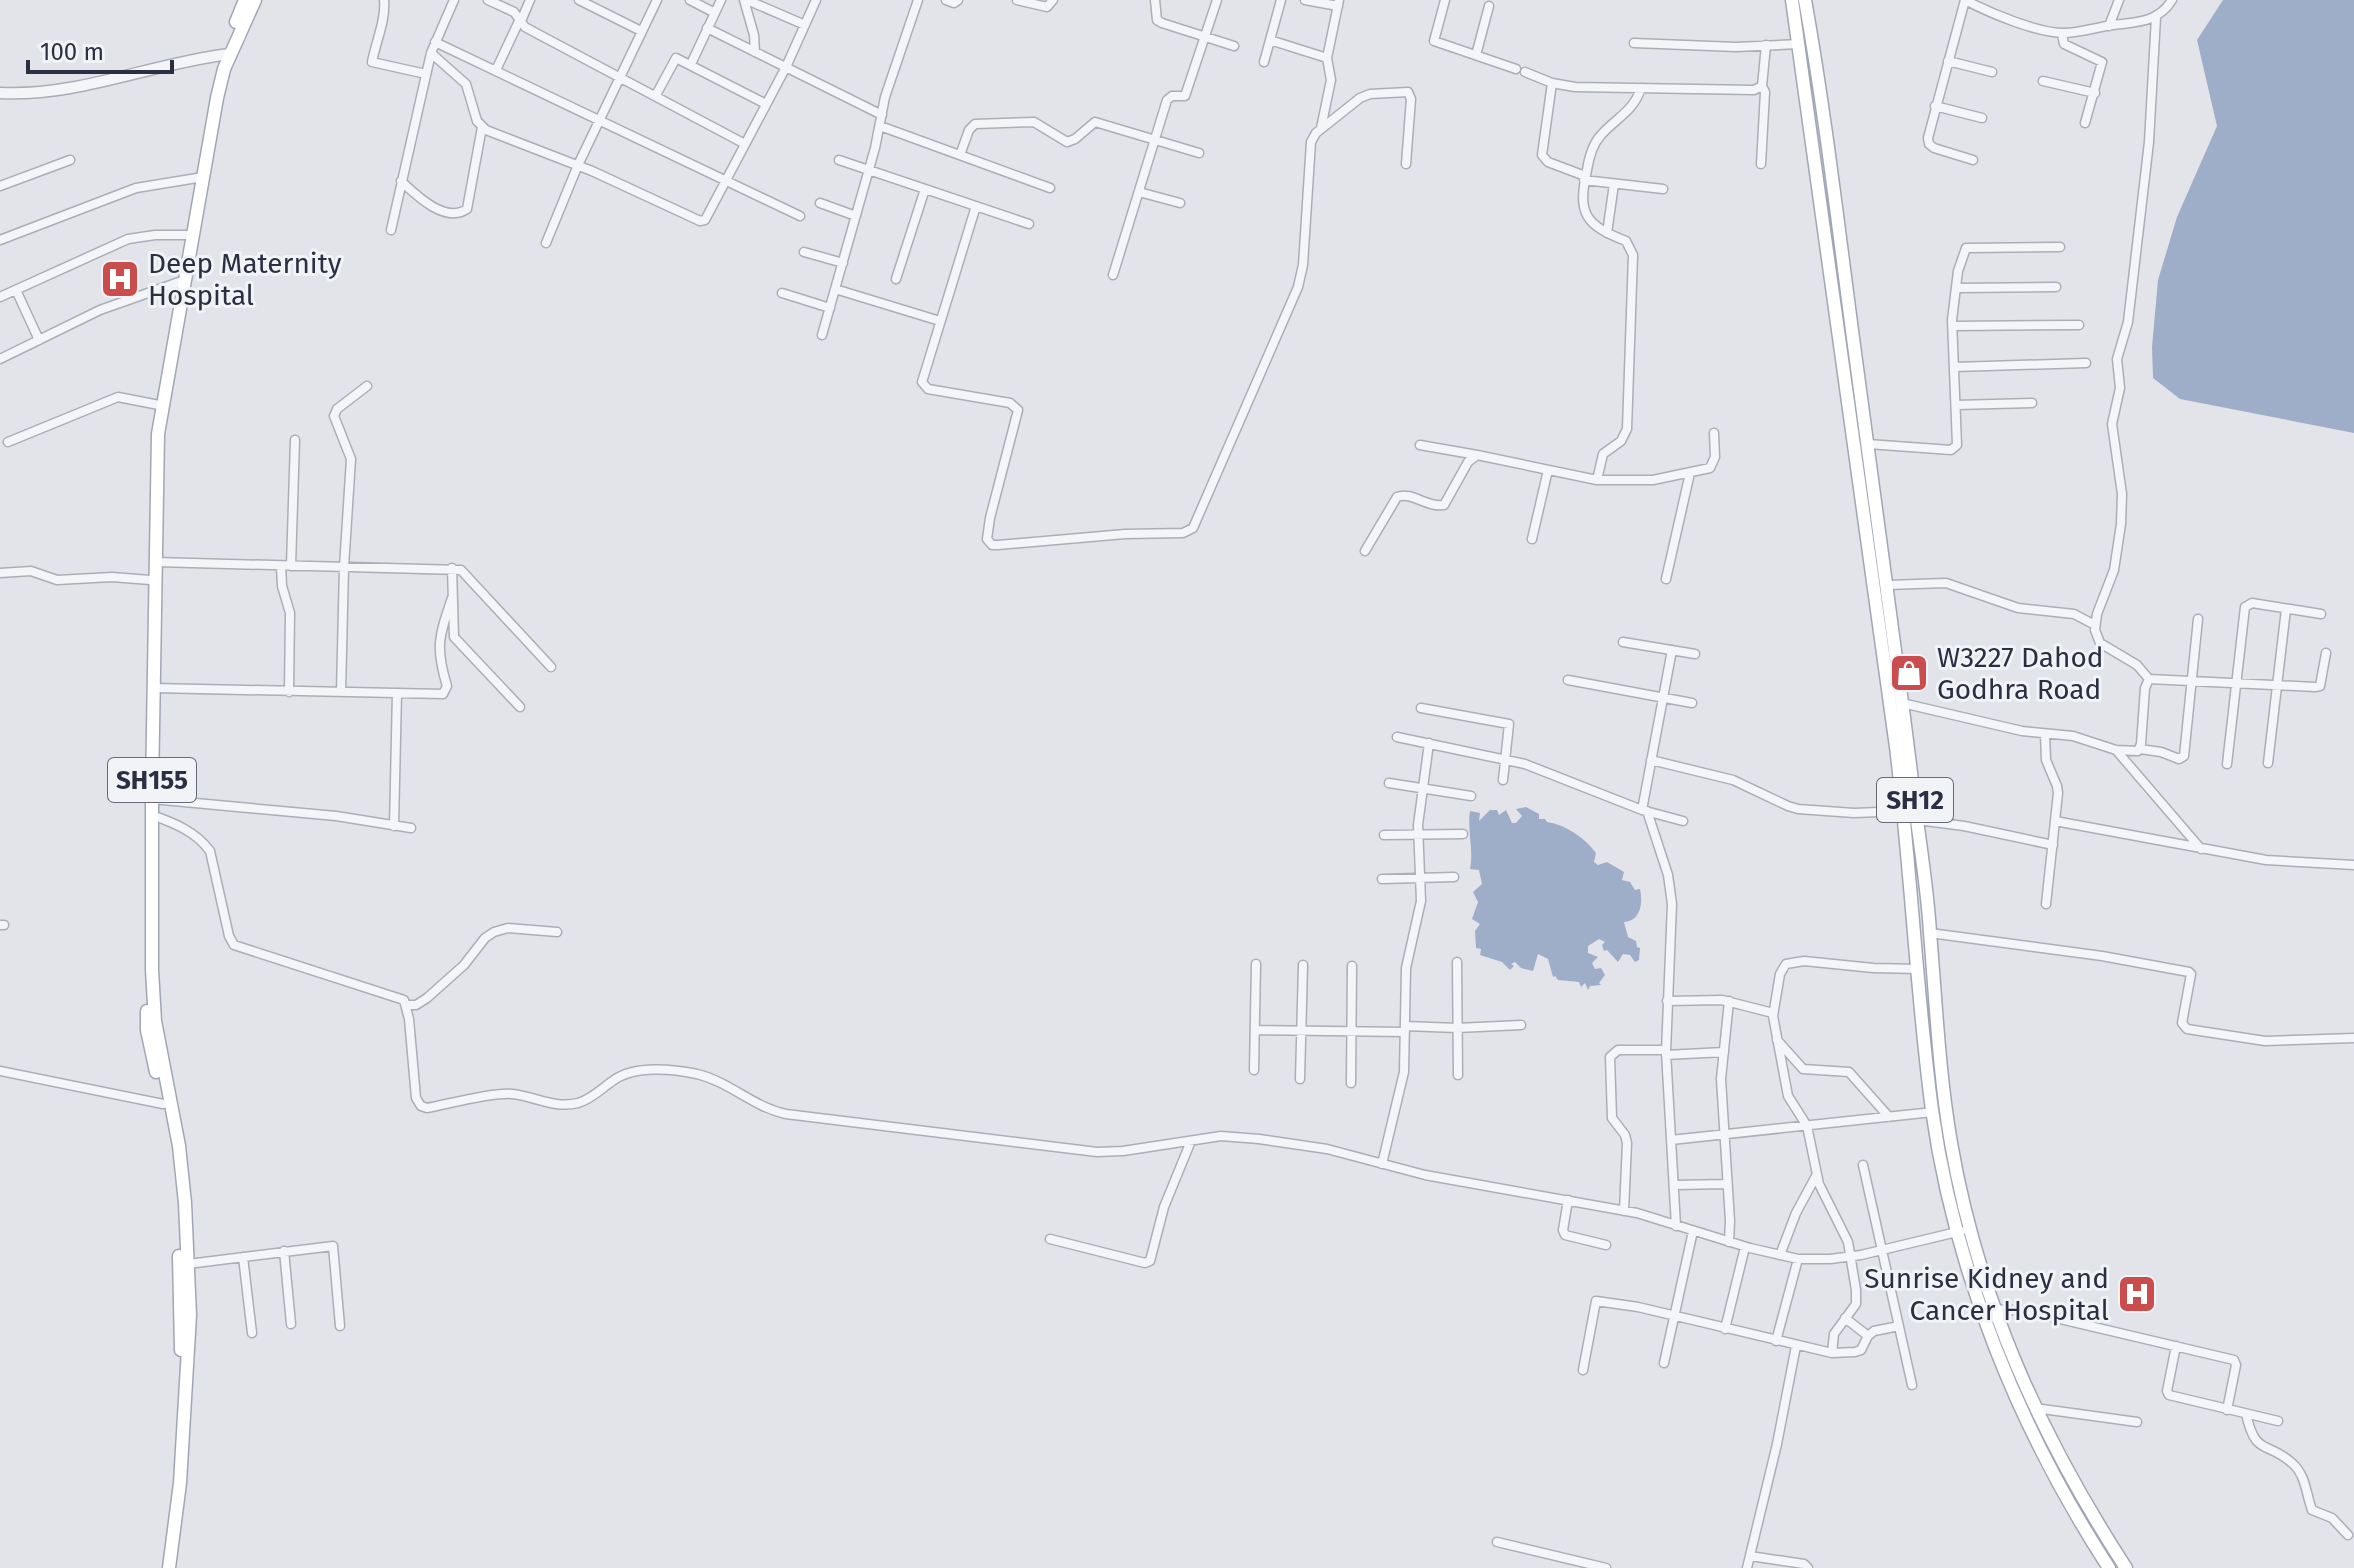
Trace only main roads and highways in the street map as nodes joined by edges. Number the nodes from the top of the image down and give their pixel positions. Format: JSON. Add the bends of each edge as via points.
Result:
{"nodes":[{"id":1,"x":245,"y":0,"type":"edge"},
{"id":2,"x":255,"y":0,"type":"edge"},
{"id":3,"x":1792,"y":0,"type":"edge"},
{"id":4,"x":1805,"y":0,"type":"edge"},
{"id":5,"x":227,"y":54,"type":"junction"},
{"id":6,"x":1964,"y":1230,"type":"junction"},
{"id":7,"x":163,"y":1568,"type":"edge"},
{"id":8,"x":169,"y":1568,"type":"edge"},
{"id":9,"x":2109,"y":1568,"type":"edge"},
{"id":10,"x":2126,"y":1568,"type":"edge"}],
"edges":[{"from":1,"to":5,"type":"main road","number":"SH155"},
{"from":2,"to":5,"type":"main road","number":"SH155"},
{"from":3,"to":6,"type":"main road","via":[[1904,811],[1933,1112]]},
{"from":4,"to":6,"type":"main road","number":"SH12","via":[[1887,585]]},
{"from":5,"to":7,"type":"main road","number":"SH155","via":[[213,81],[151,453],[147,1030],[178,1209],[182,1393]]},
{"from":5,"to":8,"type":"main road","number":"SH155","via":[[158,434],[152,970],[155,1021],[179,1146],[190,1315]]},
{"from":6,"to":9,"type":"main road","via":[[1985,1324],[2027,1422]]},
{"from":6,"to":10,"type":"main road","number":"SH12","via":[[2034,1408]]}]}
